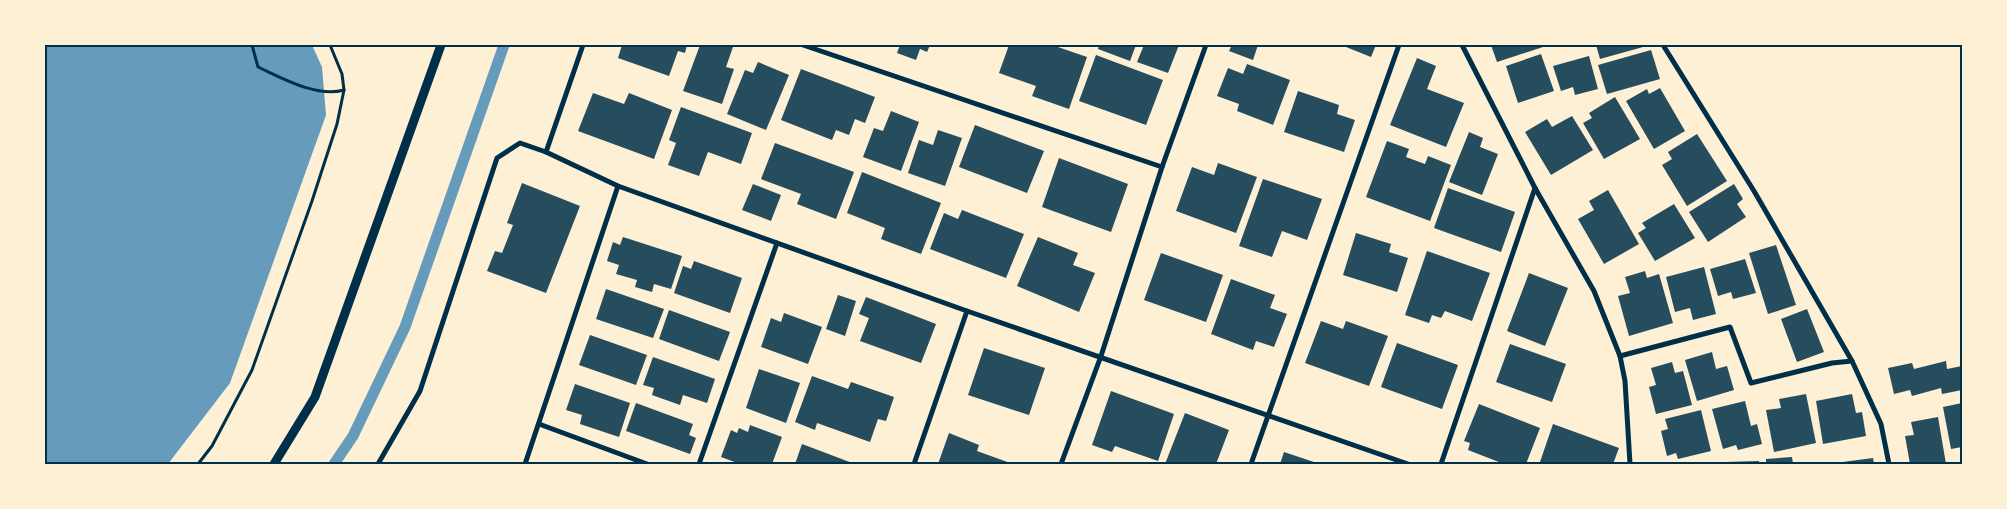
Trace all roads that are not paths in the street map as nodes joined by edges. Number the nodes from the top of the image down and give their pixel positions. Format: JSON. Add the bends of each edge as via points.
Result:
{"nodes":[{"id":1,"x":441,"y":45,"type":"edge"},
{"id":2,"x":583,"y":45,"type":"edge"},
{"id":3,"x":804,"y":45,"type":"edge"},
{"id":4,"x":1206,"y":45,"type":"edge"},
{"id":5,"x":1399,"y":45,"type":"edge"},
{"id":6,"x":1462,"y":45,"type":"edge"},
{"id":7,"x":1663,"y":45,"type":"edge"},
{"id":8,"x":546,"y":152,"type":"junction"},
{"id":9,"x":1162,"y":166,"type":"junction"},
{"id":10,"x":618,"y":186,"type":"junction"},
{"id":11,"x":1535,"y":188,"type":"junction"},
{"id":12,"x":777,"y":243,"type":"junction"},
{"id":13,"x":967,"y":311,"type":"junction"},
{"id":14,"x":1101,"y":356,"type":"junction"},
{"id":15,"x":1620,"y":356,"type":"junction"},
{"id":16,"x":1852,"y":361,"type":"junction"},
{"id":17,"x":1269,"y":414,"type":"junction"},
{"id":18,"x":539,"y":424,"type":"junction"},
{"id":19,"x":274,"y":464,"type":"edge"},
{"id":20,"x":378,"y":464,"type":"edge"},
{"id":21,"x":525,"y":464,"type":"edge"},
{"id":22,"x":647,"y":464,"type":"edge"},
{"id":23,"x":699,"y":464,"type":"edge"},
{"id":24,"x":914,"y":464,"type":"edge"},
{"id":25,"x":1061,"y":464,"type":"edge"},
{"id":26,"x":1251,"y":464,"type":"edge"},
{"id":27,"x":1408,"y":464,"type":"edge"},
{"id":28,"x":1441,"y":464,"type":"edge"},
{"id":29,"x":1630,"y":464,"type":"edge"},
{"id":30,"x":1889,"y":464,"type":"edge"}],
"edges":[{"from":1,"to":19,"type":"street","via":[[315,398]]},
{"from":2,"to":8,"type":"street"},
{"from":3,"to":9,"type":"street"},
{"from":4,"to":9,"type":"street"},
{"from":5,"to":17,"type":"street"},
{"from":6,"to":11,"type":"street"},
{"from":7,"to":16,"type":"street","via":[[1754,191]]},
{"from":8,"to":10,"type":"street"},
{"from":8,"to":20,"type":"street","via":[[520,143],[497,158],[420,391]]},
{"from":9,"to":14,"type":"street"},
{"from":10,"to":12,"type":"street"},
{"from":10,"to":18,"type":"street"},
{"from":11,"to":15,"type":"street","via":[[1594,291]]},
{"from":11,"to":28,"type":"street"},
{"from":12,"to":13,"type":"street"},
{"from":12,"to":23,"type":"street"},
{"from":13,"to":14,"type":"street"},
{"from":13,"to":24,"type":"street"},
{"from":14,"to":17,"type":"street"},
{"from":14,"to":25,"type":"street"},
{"from":15,"to":16,"type":"street","via":[[1730,327],[1751,383]]},
{"from":15,"to":29,"type":"street","via":[[1625,381]]},
{"from":16,"to":30,"type":"street","via":[[1881,424]]},
{"from":17,"to":26,"type":"street"},
{"from":17,"to":27,"type":"street"},
{"from":18,"to":21,"type":"street"},
{"from":18,"to":22,"type":"street"}]}
